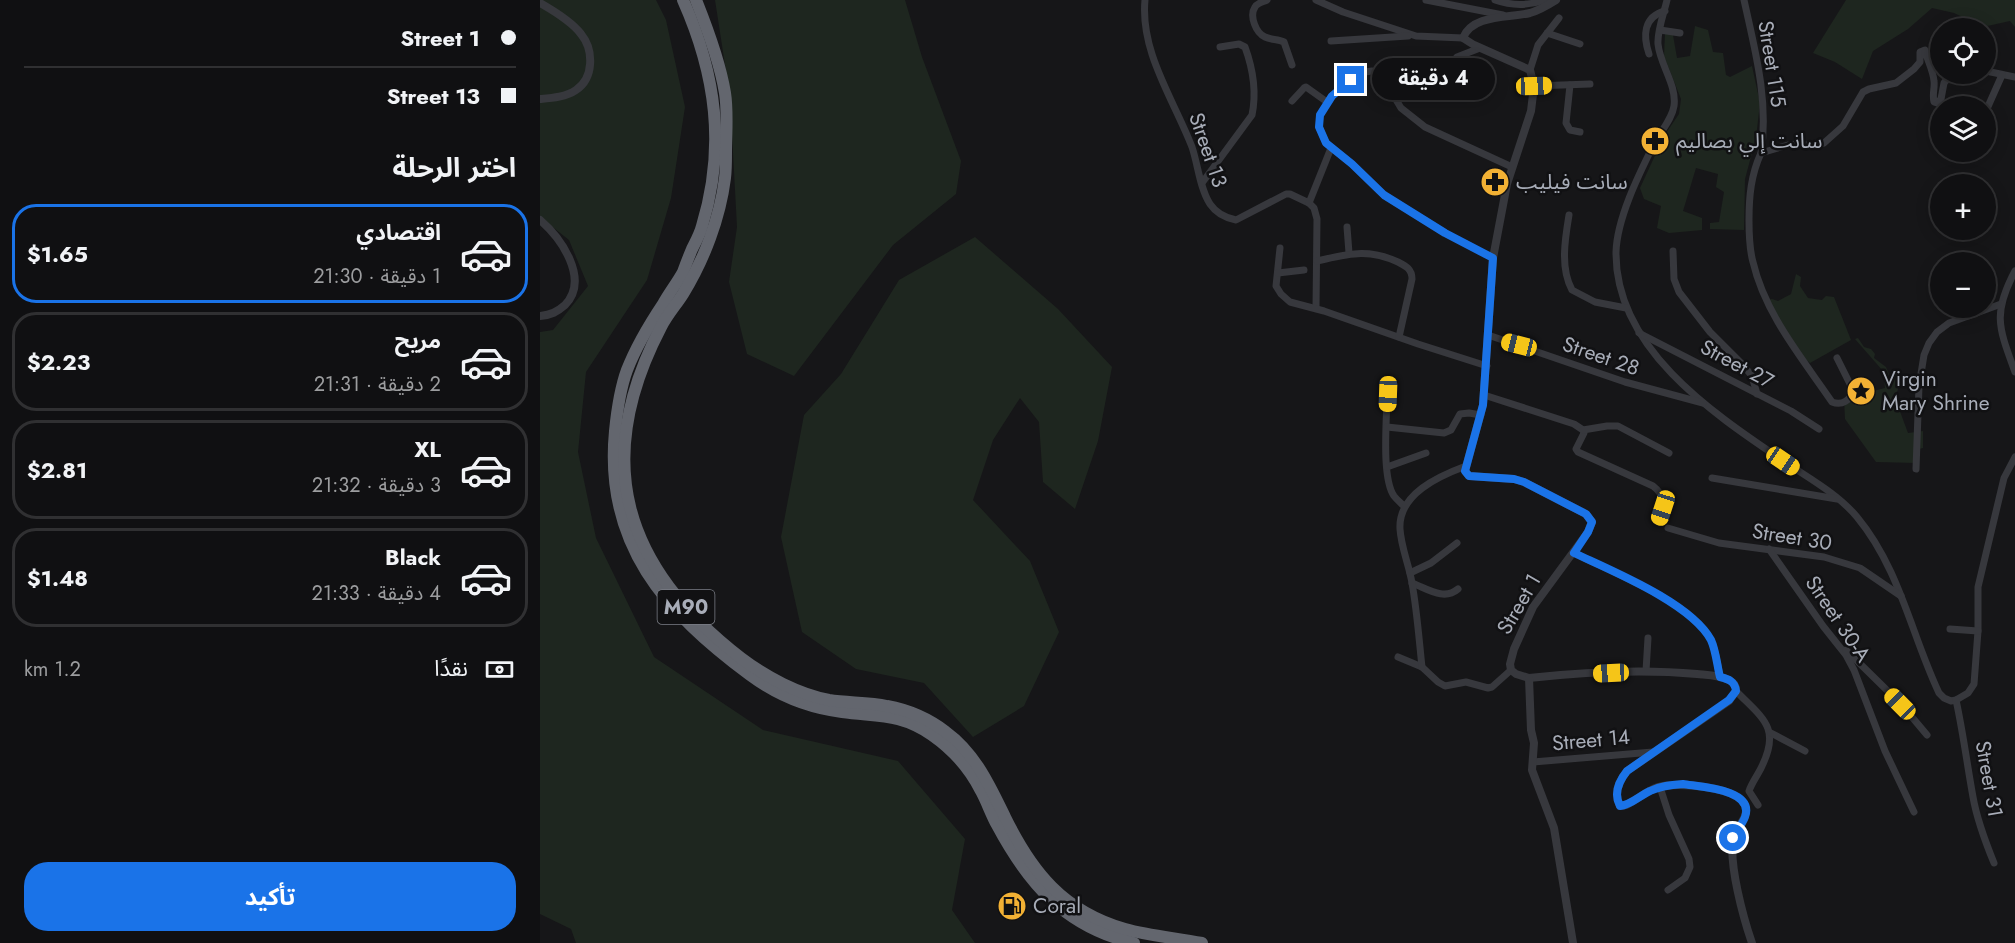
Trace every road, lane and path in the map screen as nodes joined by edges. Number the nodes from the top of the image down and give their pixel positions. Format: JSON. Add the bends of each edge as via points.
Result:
{"nodes":[{"id":1,"x":683,"y":0,"type":"edge"},
{"id":2,"x":696,"y":0,"type":"edge"},
{"id":3,"x":1145,"y":0,"type":"edge"},
{"id":4,"x":1267,"y":0,"type":"edge"},
{"id":5,"x":1316,"y":0,"type":"edge"},
{"id":6,"x":1426,"y":0,"type":"edge"},
{"id":7,"x":1495,"y":0,"type":"edge"},
{"id":8,"x":1545,"y":0,"type":"edge"},
{"id":9,"x":1556,"y":0,"type":"edge"},
{"id":10,"x":1667,"y":0,"type":"edge"},
{"id":11,"x":1744,"y":0,"type":"edge"},
{"id":12,"x":540,"y":3,"type":"edge"},
{"id":13,"x":1665,"y":11,"type":"junction"},
{"id":14,"x":1509,"y":16,"type":"junction"},
{"id":15,"x":1559,"y":18,"type":"dead end"},
{"id":16,"x":1660,"y":30,"type":"junction"},
{"id":17,"x":1547,"y":33,"type":"junction"},
{"id":18,"x":1680,"y":33,"type":"dead end"},
{"id":19,"x":1416,"y":36,"type":"junction"},
{"id":20,"x":1463,"y":38,"type":"junction"},
{"id":21,"x":1331,"y":40,"type":"dead end"},
{"id":22,"x":1580,"y":44,"type":"dead end"},
{"id":23,"x":1220,"y":47,"type":"dead end"},
{"id":24,"x":1480,"y":48,"type":"junction"},
{"id":25,"x":1649,"y":54,"type":"dead end"},
{"id":26,"x":1422,"y":62,"type":"dead end"},
{"id":27,"x":1292,"y":65,"type":"dead end"},
{"id":28,"x":1930,"y":68,"type":"edge"},
{"id":29,"x":1530,"y":70,"type":"junction"},
{"id":30,"x":1996,"y":74,"type":"edge"},
{"id":31,"x":2002,"y":75,"type":"junction"},
{"id":32,"x":2015,"y":77,"type":"edge"},
{"id":33,"x":1590,"y":84,"type":"dead end"},
{"id":34,"x":1933,"y":84,"type":"edge"},
{"id":35,"x":1944,"y":84,"type":"edge"},
{"id":36,"x":1570,"y":85,"type":"junction"},
{"id":37,"x":1534,"y":86,"type":"junction"},
{"id":38,"x":1993,"y":96,"type":"edge"},
{"id":39,"x":540,"y":99,"type":"edge"},
{"id":40,"x":1292,"y":101,"type":"dead end"},
{"id":41,"x":1327,"y":102,"type":"junction"},
{"id":42,"x":1580,"y":132,"type":"dead end"},
{"id":43,"x":1331,"y":148,"type":"junction"},
{"id":44,"x":1761,"y":153,"type":"junction"},
{"id":45,"x":1512,"y":167,"type":"junction"},
{"id":46,"x":1202,"y":183,"type":"junction"},
{"id":47,"x":1309,"y":203,"type":"junction"},
{"id":48,"x":1569,"y":215,"type":"dead end"},
{"id":49,"x":540,"y":220,"type":"edge"},
{"id":50,"x":1347,"y":227,"type":"dead end"},
{"id":51,"x":1281,"y":248,"type":"dead end"},
{"id":52,"x":1673,"y":251,"type":"dead end"},
{"id":53,"x":1350,"y":253,"type":"junction"},
{"id":54,"x":1493,"y":258,"type":"junction"},
{"id":55,"x":1317,"y":261,"type":"junction"},
{"id":56,"x":1304,"y":270,"type":"dead end"},
{"id":57,"x":2015,"y":271,"type":"edge"},
{"id":58,"x":1278,"y":273,"type":"junction"},
{"id":59,"x":2001,"y":304,"type":"junction"},
{"id":60,"x":1316,"y":308,"type":"junction"},
{"id":61,"x":1626,"y":308,"type":"junction"},
{"id":62,"x":540,"y":316,"type":"edge"},
{"id":63,"x":1638,"y":332,"type":"junction"},
{"id":64,"x":1488,"y":335,"type":"junction"},
{"id":65,"x":1399,"y":337,"type":"junction"},
{"id":66,"x":1837,"y":358,"type":"dead end"},
{"id":67,"x":1487,"y":366,"type":"junction"},
{"id":68,"x":2015,"y":372,"type":"edge"},
{"id":69,"x":1757,"y":393,"type":"junction"},
{"id":70,"x":1388,"y":394,"type":"dead end"},
{"id":71,"x":1484,"y":395,"type":"junction"},
{"id":72,"x":1704,"y":403,"type":"junction"},
{"id":73,"x":1481,"y":415,"type":"junction"},
{"id":74,"x":1387,"y":427,"type":"junction"},
{"id":75,"x":1819,"y":429,"type":"dead end"},
{"id":76,"x":1583,"y":430,"type":"junction"},
{"id":77,"x":1426,"y":453,"type":"dead end"},
{"id":78,"x":1669,"y":453,"type":"dead end"},
{"id":79,"x":2015,"y":457,"type":"edge"},
{"id":80,"x":1466,"y":466,"type":"junction"},
{"id":81,"x":1387,"y":467,"type":"junction"},
{"id":82,"x":1916,"y":470,"type":"dead end"},
{"id":83,"x":1712,"y":478,"type":"dead end"},
{"id":84,"x":1840,"y":500,"type":"junction"},
{"id":85,"x":1404,"y":506,"type":"junction"},
{"id":86,"x":1659,"y":520,"type":"dead end"},
{"id":87,"x":1668,"y":528,"type":"dead end"},
{"id":88,"x":1457,"y":543,"type":"dead end"},
{"id":89,"x":1769,"y":549,"type":"junction"},
{"id":90,"x":1574,"y":553,"type":"junction"},
{"id":91,"x":1410,"y":573,"type":"junction"},
{"id":92,"x":1412,"y":583,"type":"junction"},
{"id":93,"x":1458,"y":589,"type":"dead end"},
{"id":94,"x":1903,"y":597,"type":"junction"},
{"id":95,"x":1950,"y":629,"type":"dead end"},
{"id":96,"x":1978,"y":631,"type":"junction"},
{"id":97,"x":1648,"y":638,"type":"dead end"},
{"id":98,"x":1833,"y":638,"type":"junction"},
{"id":99,"x":1398,"y":657,"type":"dead end"},
{"id":100,"x":1422,"y":667,"type":"junction"},
{"id":101,"x":1511,"y":670,"type":"junction"},
{"id":102,"x":1646,"y":671,"type":"junction"},
{"id":103,"x":1720,"y":677,"type":"junction"},
{"id":104,"x":1529,"y":678,"type":"junction"},
{"id":105,"x":1736,"y":691,"type":"junction"},
{"id":106,"x":1956,"y":700,"type":"junction"},
{"id":107,"x":1771,"y":733,"type":"junction"},
{"id":108,"x":1927,"y":735,"type":"dead end"},
{"id":109,"x":1805,"y":751,"type":"dead end"},
{"id":110,"x":1653,"y":752,"type":"junction"},
{"id":111,"x":1533,"y":762,"type":"junction"},
{"id":112,"x":1660,"y":787,"type":"junction"},
{"id":113,"x":1758,"y":805,"type":"dead end"},
{"id":114,"x":1914,"y":812,"type":"dead end"},
{"id":115,"x":1994,"y":863,"type":"dead end"},
{"id":116,"x":1668,"y":890,"type":"dead end"},
{"id":117,"x":1134,"y":943,"type":"edge"},
{"id":118,"x":1202,"y":943,"type":"edge"},
{"id":119,"x":1573,"y":943,"type":"edge"},
{"id":120,"x":1752,"y":943,"type":"edge"}],
"edges":[{"from":1,"to":117,"type":"highway","number":"M90","via":[[713,90],[715,152],[702,228],[682,274],[648,327],[622,389],[613,454],[615,488],[628,538],[663,597],[764,685],[819,707],[901,719],[943,743],[976,781],[1012,851],[1042,892],[1059,909],[1098,932]]},
{"from":2,"to":118,"type":"highway","number":"M90","via":[[725,94],[726,178],[704,256],[654,342],[637,380],[629,411],[625,448],[627,494],[634,523],[657,571],[705,627],[772,677],[826,699],[907,711],[949,734],[987,779],[1027,857],[1066,900],[1125,929]]},
{"from":3,"to":46,"type":"street","name":"Street 13","via":[[1145,26],[1152,51],[1192,148]]},
{"from":4,"to":27,"type":"street","via":[[1253,11],[1257,30],[1266,38],[1284,42]]},
{"from":5,"to":19,"type":"street"},
{"from":6,"to":14,"type":"street"},
{"from":7,"to":8,"type":"street","via":[[1514,5]]},
{"from":9,"to":14,"type":"street","via":[[1531,13]]},
{"from":10,"to":13,"type":"street"},
{"from":11,"to":44,"type":"street","name":"Street 115","via":[[1764,104]]},
{"from":12,"to":39,"type":"street","via":[[580,33],[591,59],[586,79],[578,89]]},
{"from":13,"to":16,"type":"street"},
{"from":13,"to":25,"type":"street","via":[[1653,15],[1648,22]]},
{"from":14,"to":20,"type":"street","via":[[1475,24]]},
{"from":15,"to":17,"type":"street"},
{"from":16,"to":18,"type":"street"},
{"from":16,"to":61,"type":"street","via":[[1658,44],[1674,108],[1631,197],[1618,235],[1617,268]]},
{"from":17,"to":22,"type":"street"},
{"from":17,"to":29,"type":"street","via":[[1538,45]]},
{"from":19,"to":20,"type":"street"},
{"from":19,"to":21,"type":"street"},
{"from":20,"to":24,"type":"street"},
{"from":23,"to":46,"type":"street","via":[[1245,47],[1256,92],[1252,115]]},
{"from":24,"to":26,"type":"street","via":[[1457,57],[1447,70]]},
{"from":24,"to":29,"type":"street"},
{"from":28,"to":44,"type":"street","via":[[1922,50],[1920,62],[1902,80],[1863,92],[1843,126],[1824,143],[1788,145]]},
{"from":29,"to":37,"type":"street"},
{"from":30,"to":31,"type":"street"},
{"from":31,"to":32,"type":"street"},
{"from":31,"to":38,"type":"street"},
{"from":33,"to":36,"type":"street"},
{"from":34,"to":35,"type":"street","via":[[1932,97],[1937,103]]},
{"from":36,"to":37,"type":"street"},
{"from":36,"to":42,"type":"street","via":[[1566,123],[1570,130]]},
{"from":37,"to":45,"type":"street","via":[[1531,111]]},
{"from":40,"to":41,"type":"street","via":[[1306,87]]},
{"from":41,"to":43,"type":"street","via":[[1319,127]]},
{"from":41,"to":45,"type":"street","via":[[1358,74],[1372,71],[1383,78],[1401,108],[1425,127]]},
{"from":43,"to":47,"type":"street"},
{"from":43,"to":54,"type":"street","via":[[1384,195]]},
{"from":44,"to":66,"type":"street","name":"Street 115","via":[[1752,175],[1749,204],[1750,247],[1756,276],[1777,321],[1832,402],[1839,404],[1853,390]]},
{"from":45,"to":54,"type":"street"},
{"from":46,"to":47,"type":"street","name":"Street 13","via":[[1211,207],[1236,220],[1286,194]]},
{"from":47,"to":55,"type":"street","via":[[1316,214]]},
{"from":48,"to":61,"type":"street","via":[[1565,251],[1566,274],[1572,290],[1595,302]]},
{"from":49,"to":62,"type":"street","via":[[563,247],[574,280],[573,293],[562,307]]},
{"from":50,"to":53,"type":"street"},
{"from":51,"to":58,"type":"street"},
{"from":52,"to":69,"type":"street","via":[[1674,279],[1679,292],[1752,376]]},
{"from":53,"to":55,"type":"street"},
{"from":53,"to":65,"type":"street","via":[[1387,258],[1412,273]]},
{"from":54,"to":64,"type":"street"},
{"from":55,"to":60,"type":"street"},
{"from":56,"to":58,"type":"street"},
{"from":57,"to":59,"type":"street"},
{"from":58,"to":60,"type":"street","via":[[1276,286],[1285,298]]},
{"from":59,"to":68,"type":"street","via":[[2000,328]]},
{"from":59,"to":82,"type":"street","via":[[1949,323],[1929,343],[1918,386]]},
{"from":60,"to":65,"type":"street"},
{"from":61,"to":63,"type":"street"},
{"from":63,"to":69,"type":"street","name":"Street 27"},
{"from":63,"to":72,"type":"street","via":[[1669,371]]},
{"from":64,"to":67,"type":"street"},
{"from":64,"to":72,"type":"street","name":"Street 28","via":[[1625,382]]},
{"from":65,"to":67,"type":"street"},
{"from":67,"to":71,"type":"street"},
{"from":69,"to":75,"type":"street","name":"Street 27"},
{"from":70,"to":74,"type":"street"},
{"from":71,"to":73,"type":"street"},
{"from":71,"to":76,"type":"street"},
{"from":72,"to":84,"type":"street"},
{"from":73,"to":74,"type":"street","via":[[1460,414],[1449,432]]},
{"from":73,"to":80,"type":"street"},
{"from":74,"to":81,"type":"street"},
{"from":76,"to":78,"type":"street","via":[[1618,426]]},
{"from":76,"to":86,"type":"street","via":[[1578,452],[1659,491],[1664,503]]},
{"from":77,"to":81,"type":"street"},
{"from":79,"to":96,"type":"street","via":[[2004,478],[1978,587]]},
{"from":80,"to":85,"type":"street","via":[[1436,479]]},
{"from":80,"to":90,"type":"street","name":"Street 1","via":[[1469,476],[1524,482],[1586,514],[1592,522]]},
{"from":81,"to":85,"type":"street","via":[[1392,491]]},
{"from":83,"to":84,"type":"street"},
{"from":84,"to":94,"type":"street","via":[[1868,531]]},
{"from":85,"to":91,"type":"street","via":[[1400,528]]},
{"from":87,"to":89,"type":"street","name":"Street 30","via":[[1719,543]]},
{"from":88,"to":91,"type":"street"},
{"from":89,"to":94,"type":"street","name":"Street 30","via":[[1845,562]]},
{"from":89,"to":98,"type":"street","name":"Street 30-A"},
{"from":90,"to":101,"type":"street","name":"Street 1","via":[[1533,607],[1510,658]]},
{"from":90,"to":103,"type":"street","via":[[1654,593],[1689,616],[1711,641]]},
{"from":91,"to":92,"type":"street"},
{"from":92,"to":93,"type":"street","via":[[1445,596]]},
{"from":92,"to":100,"type":"street"},
{"from":94,"to":106,"type":"street","via":[[1939,693]]},
{"from":95,"to":96,"type":"street"},
{"from":96,"to":106,"type":"street","via":[[1974,684]]},
{"from":97,"to":102,"type":"street"},
{"from":98,"to":108,"type":"street"},
{"from":98,"to":114,"type":"street","name":"Street 30-A","via":[[1854,670]]},
{"from":99,"to":100,"type":"street"},
{"from":100,"to":101,"type":"street","via":[[1442,685],[1466,682],[1488,688]]},
{"from":101,"to":104,"type":"street","name":"Street 1"},
{"from":102,"to":103,"type":"street","name":"Street 1"},
{"from":102,"to":104,"type":"street","name":"Street 1"},
{"from":103,"to":105,"type":"street","via":[[1732,681]]},
{"from":104,"to":111,"type":"street"},
{"from":105,"to":107,"type":"street"},
{"from":105,"to":110,"type":"street","via":[[1729,700]]},
{"from":106,"to":115,"type":"street","name":"Street 31","via":[[1973,799]]},
{"from":107,"to":109,"type":"street"},
{"from":107,"to":113,"type":"street","via":[[1769,752],[1749,791]]},
{"from":110,"to":111,"type":"street","name":"Street 14"},
{"from":110,"to":112,"type":"street","via":[[1621,779],[1618,803],[1626,805]]},
{"from":111,"to":119,"type":"street","via":[[1533,777],[1554,828]]},
{"from":112,"to":116,"type":"street","via":[[1690,867],[1685,878]]},
{"from":112,"to":120,"type":"street","via":[[1683,784],[1725,791],[1744,803],[1745,818],[1733,838],[1733,855],[1739,901]]}]}
